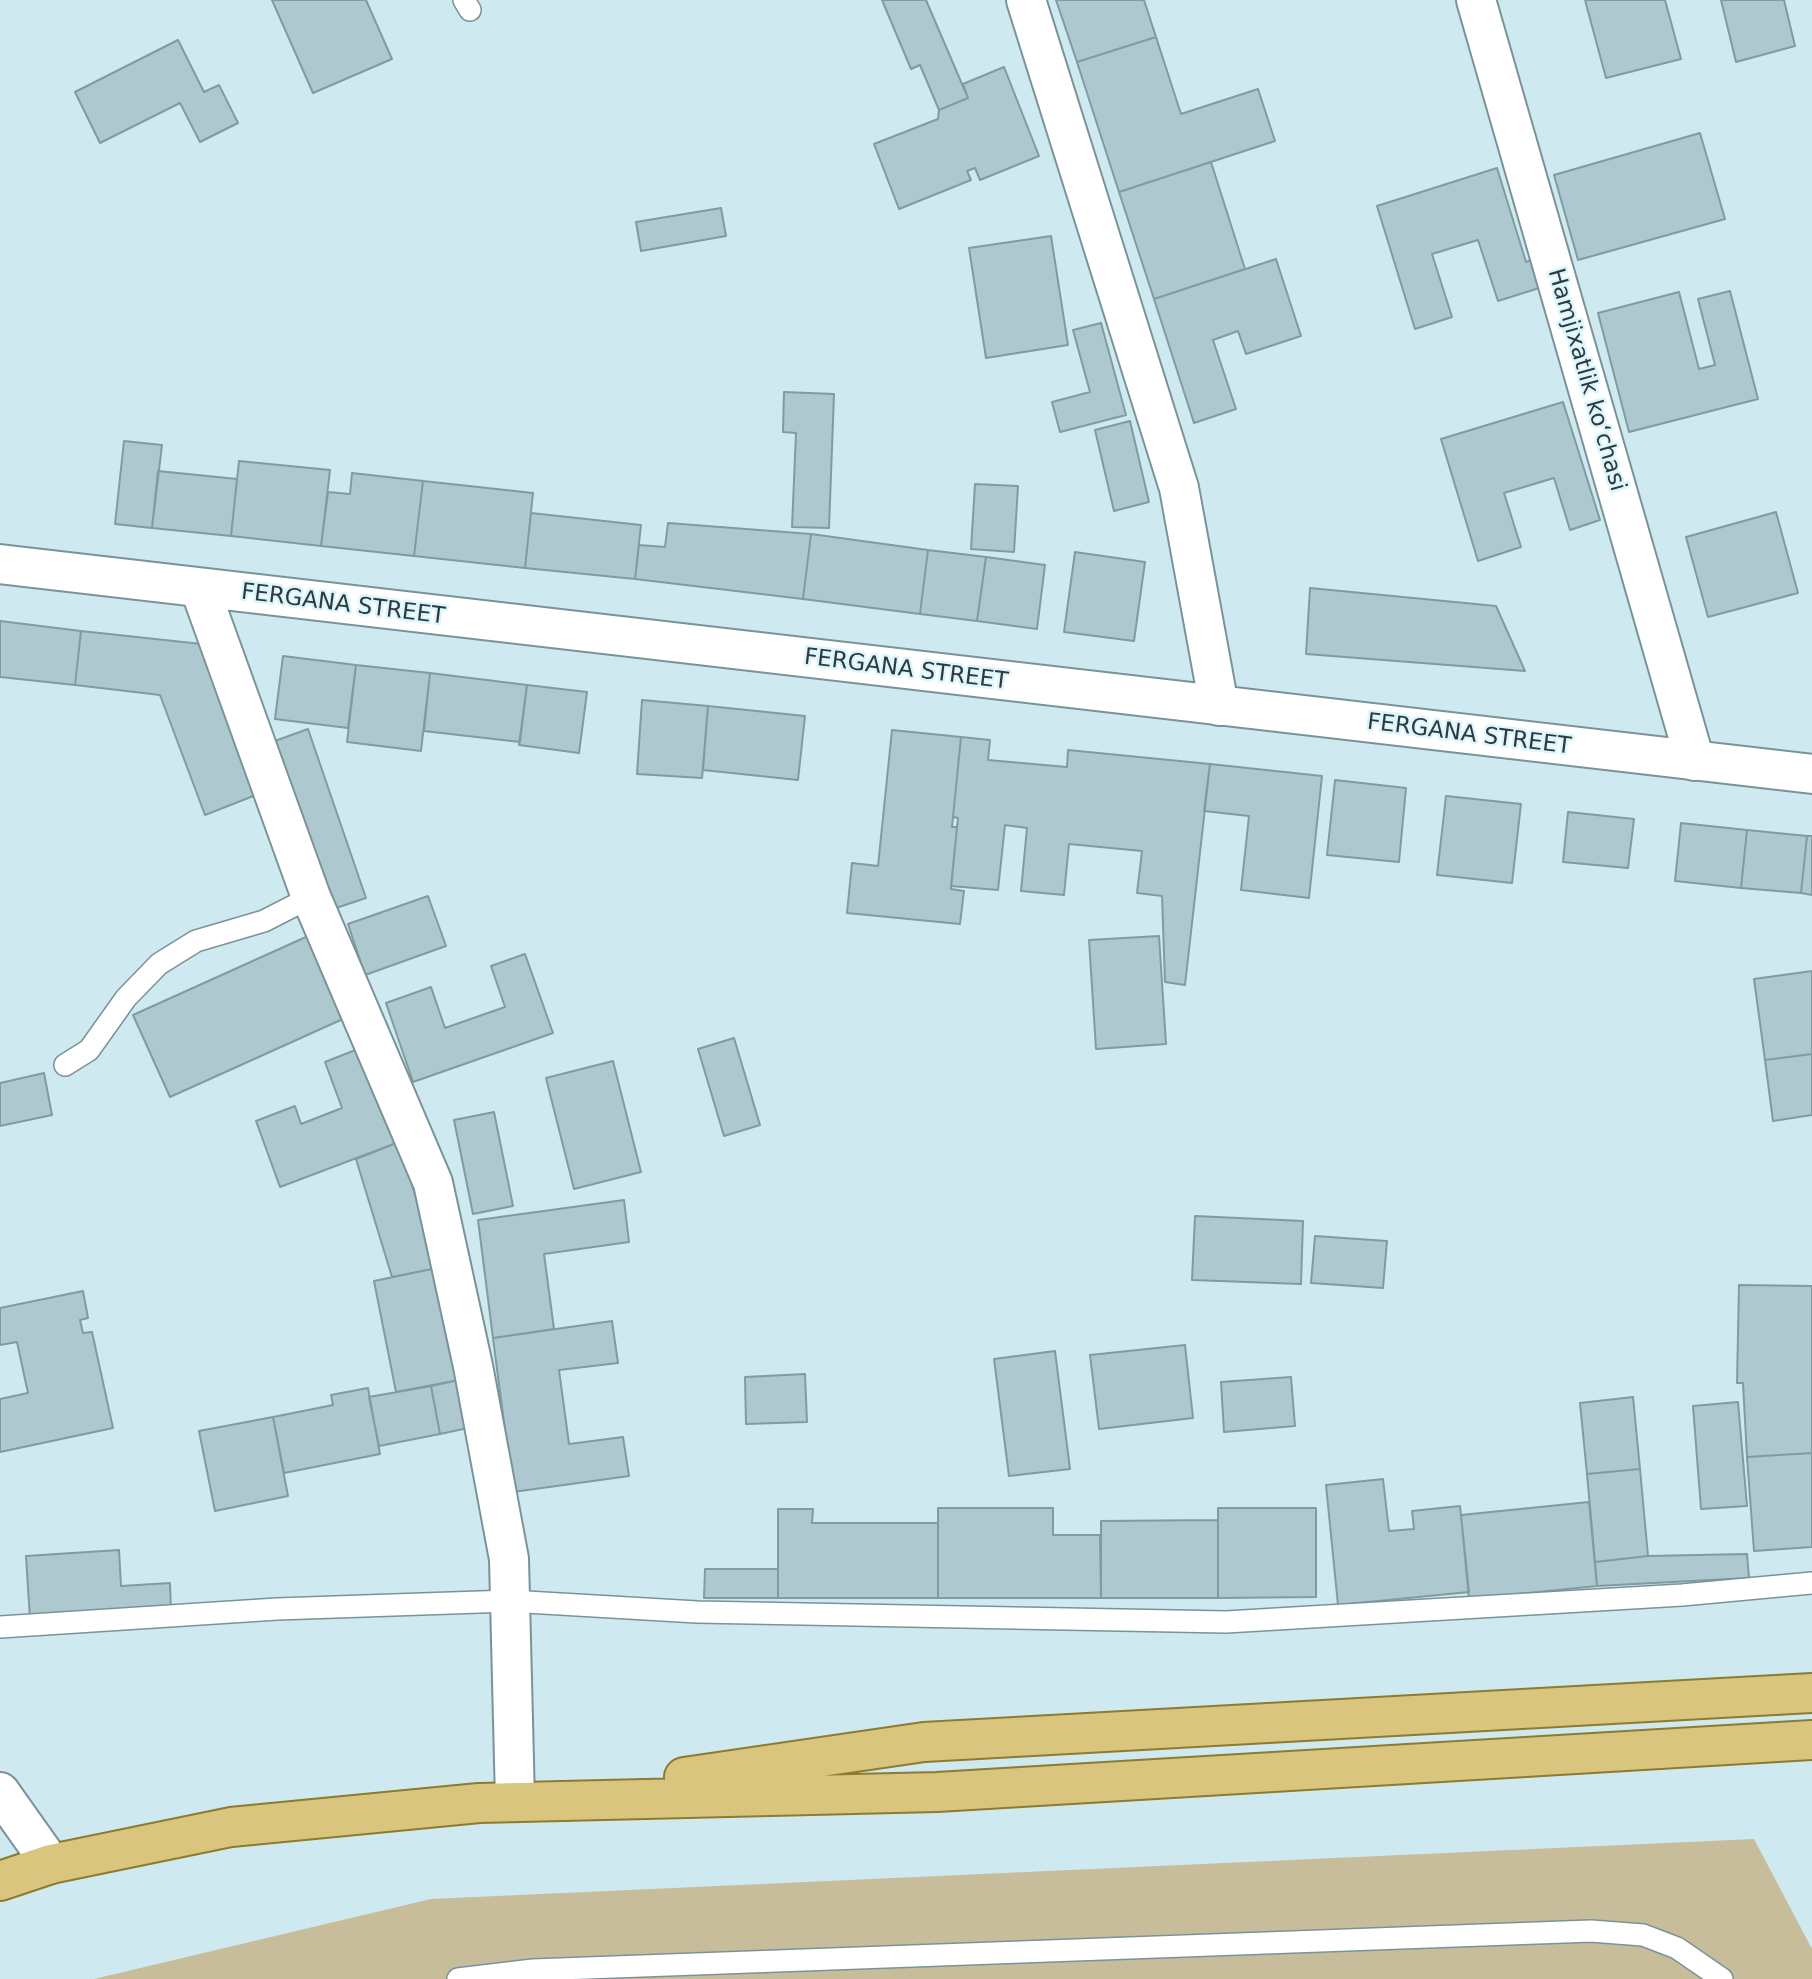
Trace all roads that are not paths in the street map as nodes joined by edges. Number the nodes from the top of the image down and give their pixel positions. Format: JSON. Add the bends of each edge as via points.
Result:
{"nodes":[{"id":1,"x":1026,"y":0,"type":"edge"},
{"id":2,"x":1476,"y":0,"type":"edge"},
{"id":3,"x":0,"y":564,"type":"edge"},
{"id":4,"x":200,"y":589,"type":"junction"},
{"id":5,"x":1219,"y":706,"type":"junction"},
{"id":6,"x":1695,"y":761,"type":"junction"},
{"id":7,"x":1812,"y":774,"type":"edge"},
{"id":8,"x":311,"y":897,"type":"junction"},
{"id":9,"x":65,"y":1065,"type":"dead end"},
{"id":10,"x":1812,"y":1583,"type":"edge"},
{"id":11,"x":509,"y":1601,"type":"junction"},
{"id":12,"x":0,"y":1626,"type":"edge"},
{"id":13,"x":1812,"y":1692,"type":"edge"},
{"id":14,"x":1812,"y":1740,"type":"edge"},
{"id":15,"x":0,"y":1792,"type":"edge"},
{"id":16,"x":515,"y":1801,"type":"junction"},
{"id":17,"x":51,"y":1864,"type":"junction"},
{"id":18,"x":0,"y":1881,"type":"edge"},
{"id":19,"x":458,"y":1979,"type":"edge"},
{"id":20,"x":1722,"y":1979,"type":"edge"}],
"edges":[{"from":1,"to":5,"type":"street","via":[[1179,488]]},
{"from":2,"to":6,"type":"street","name":"Hamjixatlik koʻchasi"},
{"from":3,"to":4,"type":"street","name":"FERGANA STREET"},
{"from":4,"to":5,"type":"street","name":"FERGANA STREET"},
{"from":4,"to":8,"type":"street"},
{"from":5,"to":6,"type":"street","name":"FERGANA STREET"},
{"from":6,"to":7,"type":"street","name":"FERGANA STREET"},
{"from":8,"to":9,"type":"lane","via":[[264,921],[196,941],[159,964],[126,998],[89,1051]]},
{"from":8,"to":11,"type":"street","via":[[433,1183],[509,1559]]},
{"from":10,"to":11,"type":"lane","via":[[1226,1622],[697,1612]]},
{"from":11,"to":12,"type":"lane"},
{"from":11,"to":16,"type":"street"},
{"from":13,"to":16,"type":"main road","via":[[924,1742]]},
{"from":14,"to":16,"type":"main road","via":[[937,1792]]},
{"from":15,"to":17,"type":"street"},
{"from":16,"to":17,"type":"main road","via":[[231,1827]]},
{"from":17,"to":18,"type":"main road"},
{"from":19,"to":20,"type":"lane","via":[[533,1970],[1591,1931],[1643,1935],[1677,1948]]}]}
